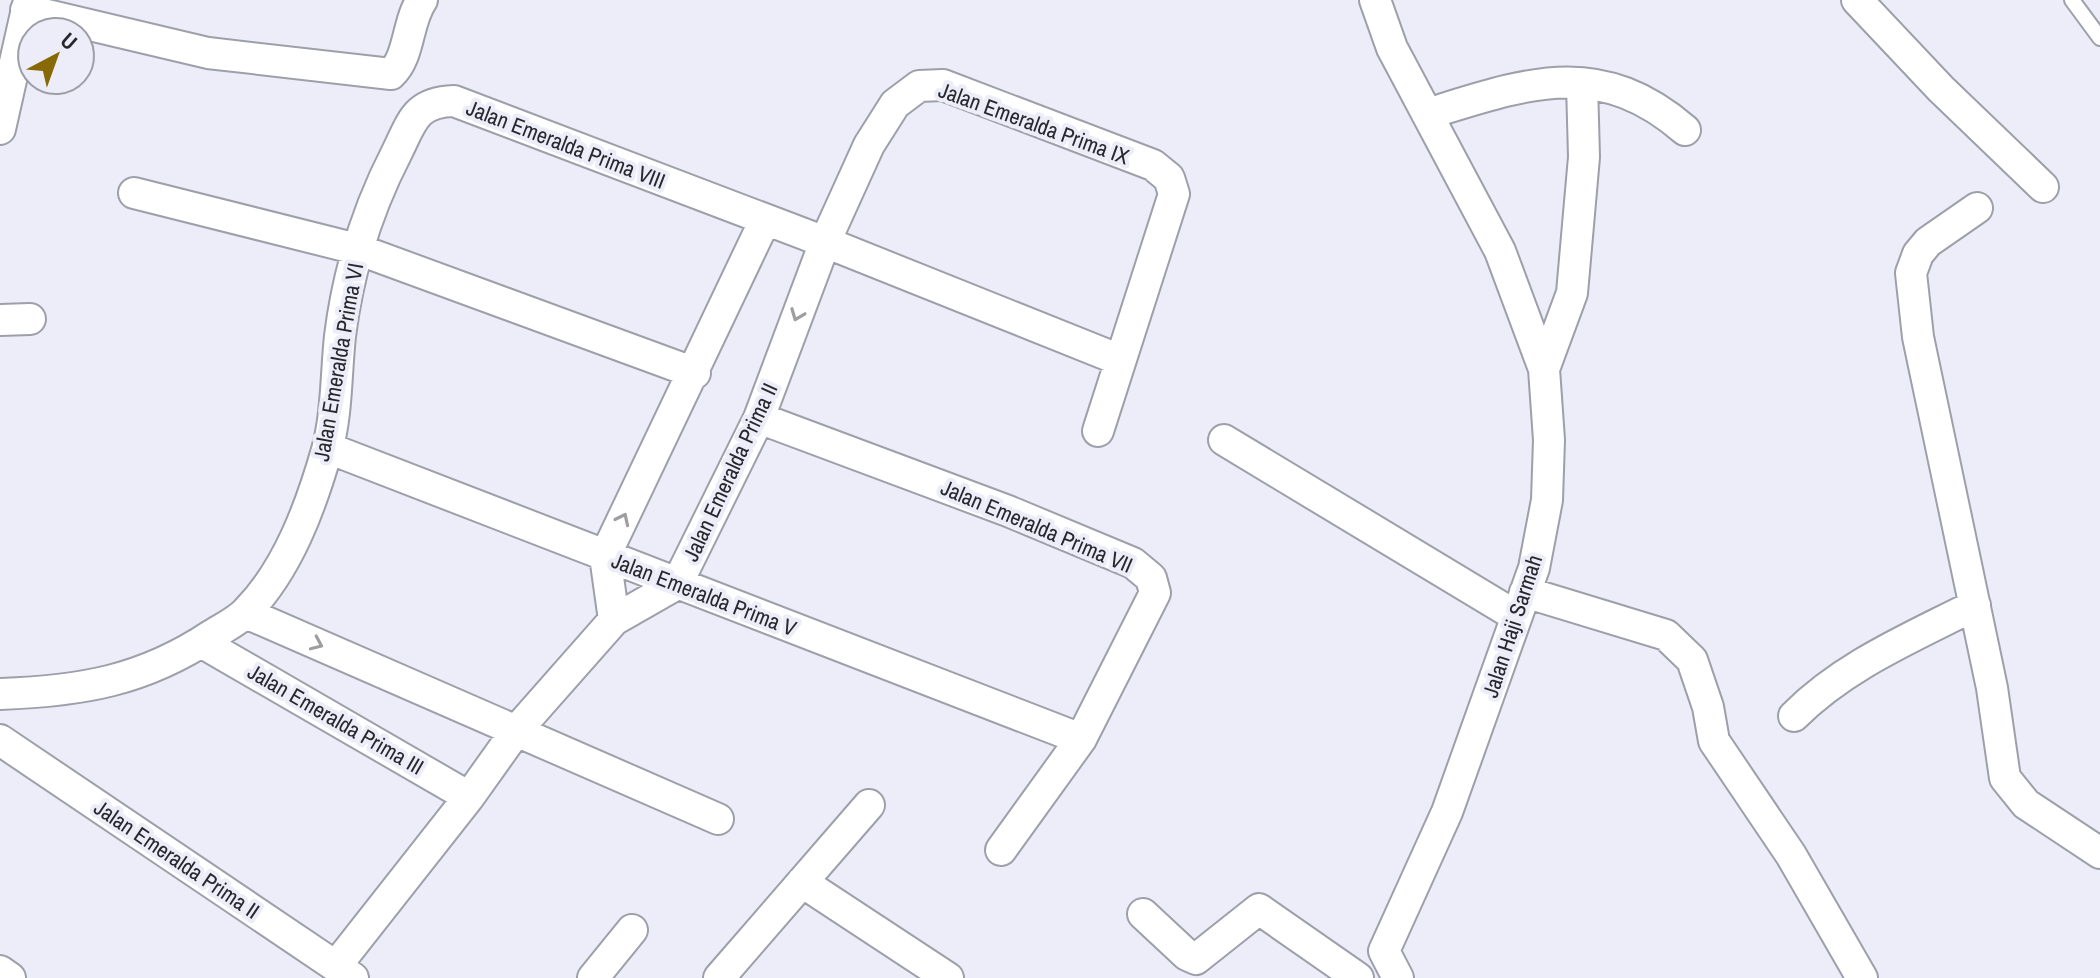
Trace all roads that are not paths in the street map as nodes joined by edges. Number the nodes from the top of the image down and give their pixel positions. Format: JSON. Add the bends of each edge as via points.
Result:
{"nodes":[{"id":1,"x":422,"y":0,"type":"edge"},
{"id":2,"x":1375,"y":0,"type":"edge"},
{"id":3,"x":1857,"y":0,"type":"edge"},
{"id":4,"x":2072,"y":0,"type":"edge"},
{"id":5,"x":27,"y":5,"type":"edge"},
{"id":6,"x":2100,"y":38,"type":"edge"},
{"id":7,"x":1582,"y":84,"type":"junction"},
{"id":8,"x":1427,"y":114,"type":"junction"},
{"id":9,"x":0,"y":129,"type":"edge"},
{"id":10,"x":1685,"y":130,"type":"dead end"},
{"id":11,"x":2043,"y":187,"type":"dead end"},
{"id":12,"x":134,"y":193,"type":"dead end"},
{"id":13,"x":1977,"y":208,"type":"dead end"},
{"id":14,"x":765,"y":220,"type":"junction"},
{"id":15,"x":825,"y":242,"type":"junction"},
{"id":16,"x":357,"y":249,"type":"junction"},
{"id":17,"x":1120,"y":360,"type":"junction"},
{"id":18,"x":1544,"y":369,"type":"junction"},
{"id":19,"x":695,"y":373,"type":"junction"},
{"id":20,"x":759,"y":418,"type":"junction"},
{"id":21,"x":1098,"y":431,"type":"dead end"},
{"id":22,"x":1224,"y":440,"type":"dead end"},
{"id":23,"x":328,"y":448,"type":"junction"},
{"id":24,"x":605,"y":556,"type":"junction"},
{"id":25,"x":677,"y":584,"type":"junction"},
{"id":26,"x":1520,"y":604,"type":"junction"},
{"id":27,"x":1975,"y":605,"type":"junction"},
{"id":28,"x":246,"y":613,"type":"junction"},
{"id":29,"x":614,"y":620,"type":"junction"},
{"id":30,"x":201,"y":642,"type":"junction"},
{"id":31,"x":0,"y":694,"type":"edge"},
{"id":32,"x":1794,"y":716,"type":"dead end"},
{"id":33,"x":516,"y":731,"type":"junction"},
{"id":34,"x":1081,"y":739,"type":"junction"},
{"id":35,"x":0,"y":740,"type":"edge"},
{"id":36,"x":469,"y":797,"type":"junction"},
{"id":37,"x":869,"y":805,"type":"dead end"},
{"id":38,"x":718,"y":819,"type":"dead end"},
{"id":39,"x":1001,"y":850,"type":"dead end"},
{"id":40,"x":2100,"y":853,"type":"edge"},
{"id":41,"x":802,"y":882,"type":"junction"},
{"id":42,"x":1143,"y":914,"type":"dead end"},
{"id":43,"x":632,"y":930,"type":"dead end"},
{"id":44,"x":1384,"y":951,"type":"junction"},
{"id":45,"x":0,"y":971,"type":"edge"},
{"id":46,"x":345,"y":972,"type":"edge"},
{"id":47,"x":10,"y":978,"type":"edge"},
{"id":48,"x":593,"y":978,"type":"edge"},
{"id":49,"x":719,"y":978,"type":"edge"},
{"id":50,"x":948,"y":978,"type":"edge"},
{"id":51,"x":1358,"y":978,"type":"edge"},
{"id":52,"x":1398,"y":978,"type":"edge"},
{"id":53,"x":1862,"y":978,"type":"edge"}],
"edges":[{"from":1,"to":5,"type":"street","via":[[391,74],[208,53]]},
{"from":2,"to":8,"type":"street","name":"Jalan Haji Sarmah","via":[[1392,48]]},
{"from":3,"to":11,"type":"street"},
{"from":4,"to":6,"type":"lane"},
{"from":5,"to":9,"type":"street"},
{"from":7,"to":8,"type":"street","via":[[1545,81]]},
{"from":7,"to":10,"type":"street","via":[[1637,95]]},
{"from":7,"to":18,"type":"street","via":[[1584,157],[1572,293]]},
{"from":8,"to":18,"type":"street","name":"Jalan Haji Sarmah","via":[[1500,251]]},
{"from":12,"to":16,"type":"street","name":"Jalan Emeralda Prima VI"},
{"from":13,"to":27,"type":"street","via":[[1928,242],[1911,273],[1918,337]]},
{"from":14,"to":15,"type":"street","name":"Jalan Emeralda Prima VIII"},
{"from":14,"to":16,"type":"street","name":"Jalan Emeralda Prima VIII","via":[[454,101],[433,102],[417,113],[388,169]]},
{"from":14,"to":19,"type":"street"},
{"from":15,"to":17,"type":"street","name":"Jalan Emeralda Prima VIII"},
{"from":15,"to":17,"type":"street","name":"Jalan Emeralda Prima IX","via":[[869,145],[895,104],[919,86],[943,85],[1153,165],[1169,178],[1174,194]]},
{"from":15,"to":20,"type":"street","name":"Jalan Emeralda Prima II","one_way":true},
{"from":16,"to":19,"type":"street"},
{"from":16,"to":23,"type":"street","name":"Jalan Emeralda Prima VI"},
{"from":17,"to":21,"type":"street"},
{"from":18,"to":26,"type":"street","name":"Jalan Haji Sarmah","via":[[1547,500]]},
{"from":24,"to":19,"type":"street","one_way":true},
{"from":20,"to":25,"type":"street","name":"Jalan Emeralda Prima II"},
{"from":20,"to":34,"type":"street","name":"Jalan Emeralda Prima VII","via":[[1008,511],[1133,563],[1151,578],[1155,593]]},
{"from":22,"to":26,"type":"street"},
{"from":23,"to":24,"type":"street","name":"Jalan Emeralda Prima V"},
{"from":23,"to":28,"type":"street","name":"Jalan Emeralda Prima VI","via":[[289,552]]},
{"from":24,"to":25,"type":"street","name":"Jalan Emeralda Prima V"},
{"from":24,"to":29,"type":"street"},
{"from":25,"to":29,"type":"street","name":"Jalan Emeralda Prima II"},
{"from":25,"to":34,"type":"street","name":"Jalan Emeralda Prima V"},
{"from":26,"to":44,"type":"street","name":"Jalan Haji Sarmah","via":[[1447,812]]},
{"from":26,"to":53,"type":"street","via":[[1657,632],[1681,645],[1692,660],[1714,741],[1791,855]]},
{"from":27,"to":32,"type":"street","via":[[1854,666]]},
{"from":27,"to":40,"type":"street","via":[[2005,778],[2026,804]]},
{"from":28,"to":30,"type":"street","name":"Jalan Emeralda Prima VI"},
{"from":28,"to":33,"type":"street","one_way":true},
{"from":29,"to":33,"type":"street","name":"Jalan Emeralda Prima II"},
{"from":30,"to":31,"type":"street","name":"Jalan Emeralda Prima VI","via":[[131,676],[69,692]]},
{"from":30,"to":36,"type":"street","name":"Jalan Emeralda Prima III"},
{"from":33,"to":36,"type":"street"},
{"from":33,"to":38,"type":"street"},
{"from":34,"to":39,"type":"street","name":"Jalan Emeralda Prima VII"},
{"from":35,"to":46,"type":"street","name":"Jalan Emeralda Prima II"},
{"from":36,"to":46,"type":"street"},
{"from":37,"to":41,"type":"street"},
{"from":41,"to":49,"type":"street"},
{"from":41,"to":50,"type":"street"},
{"from":42,"to":51,"type":"street","via":[[1196,959],[1259,909]]},
{"from":43,"to":48,"type":"street"},
{"from":44,"to":51,"type":"street","name":"Jalan Haji Sarmah"},
{"from":44,"to":52,"type":"street"},
{"from":45,"to":47,"type":"street"}]}
